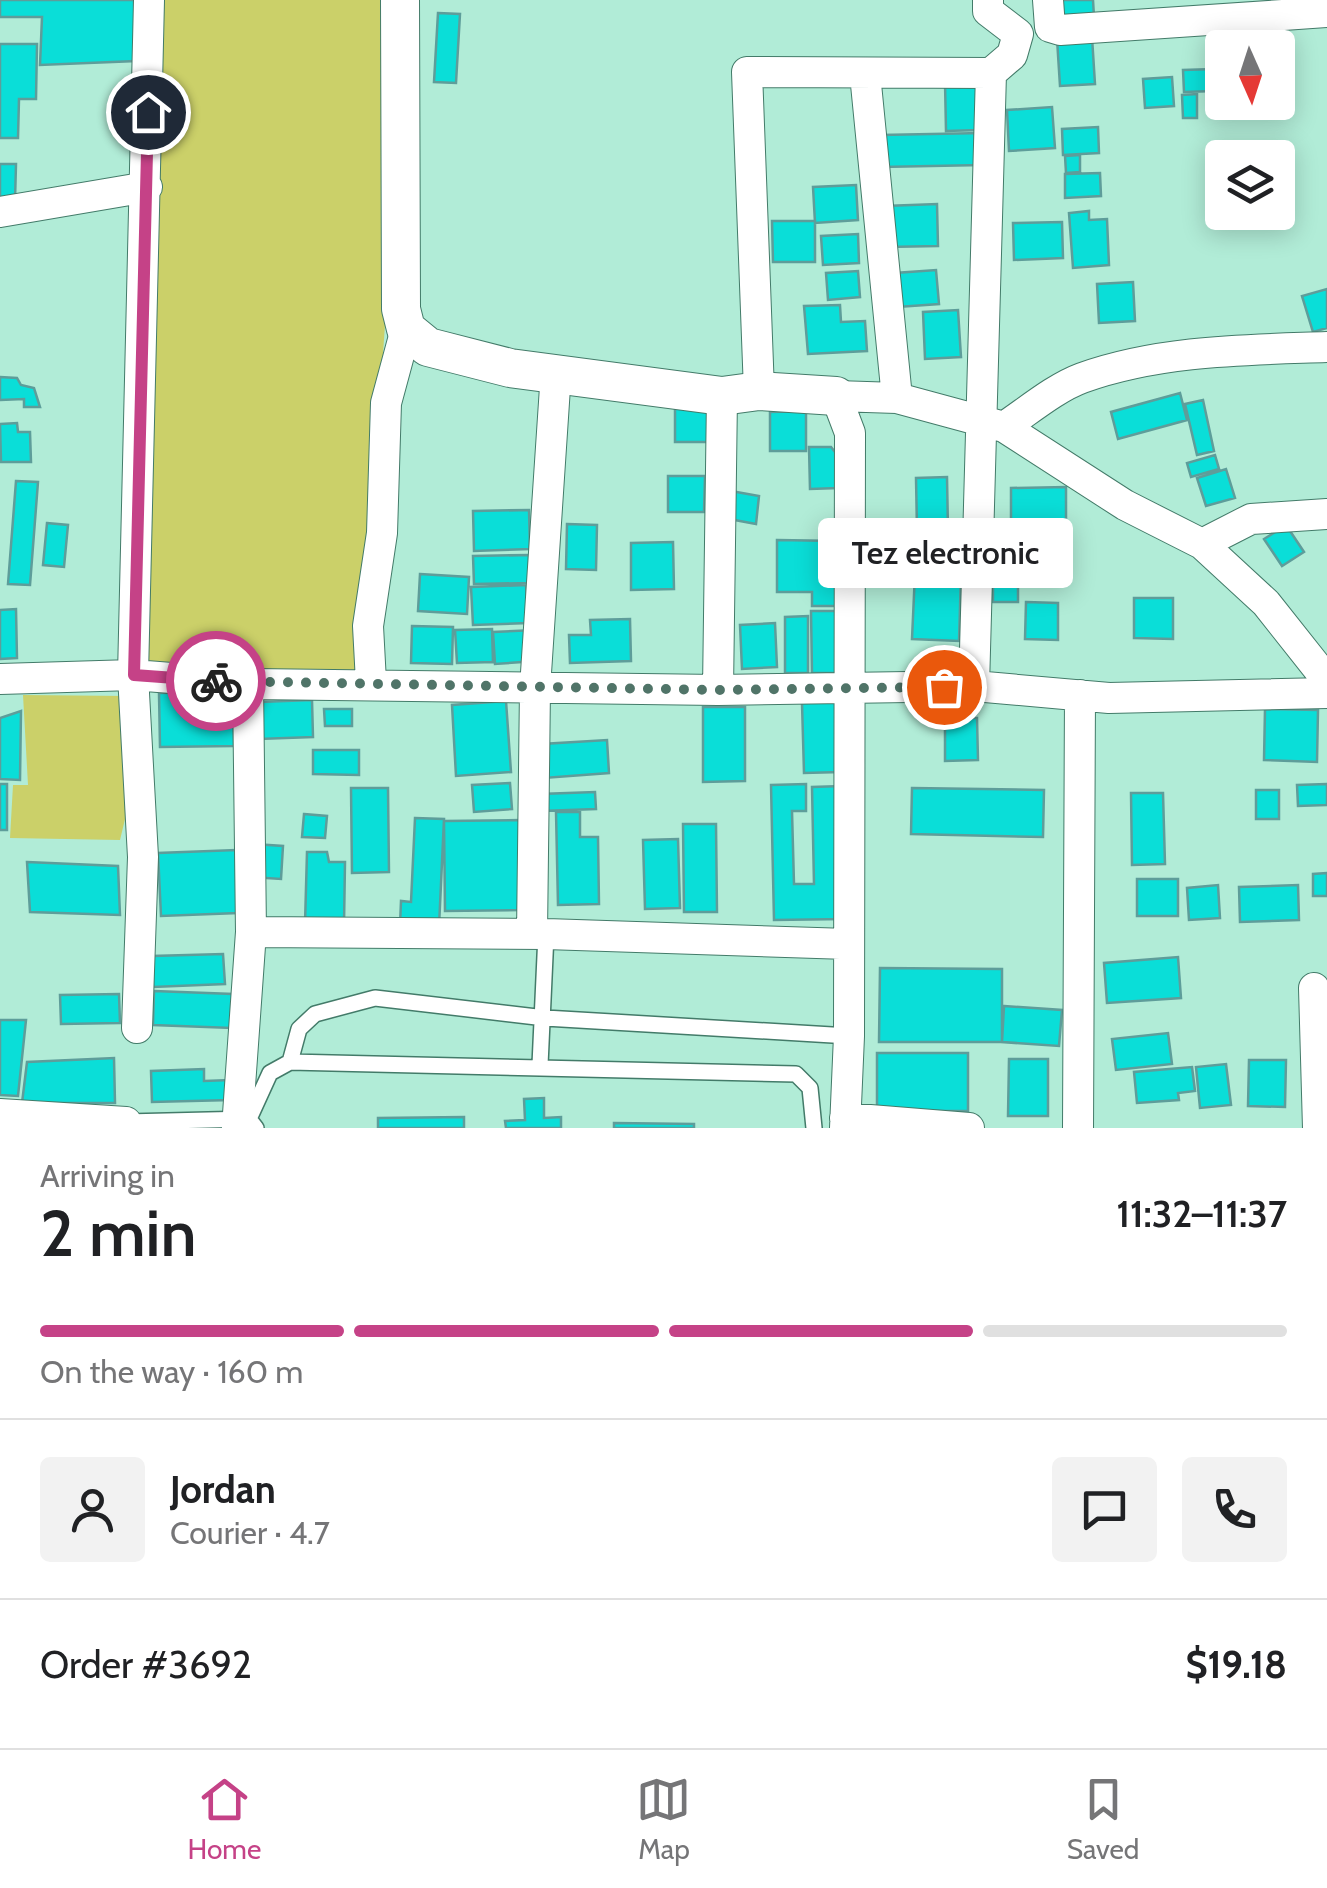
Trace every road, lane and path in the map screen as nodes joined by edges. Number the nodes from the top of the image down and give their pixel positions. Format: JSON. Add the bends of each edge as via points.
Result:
{"nodes":[{"id":1,"x":149,"y":0,"type":"edge"},
{"id":2,"x":400,"y":0,"type":"edge"},
{"id":3,"x":988,"y":0,"type":"edge"},
{"id":4,"x":1048,"y":0,"type":"edge"},
{"id":5,"x":1327,"y":12,"type":"edge"},
{"id":6,"x":865,"y":74,"type":"junction"},
{"id":7,"x":990,"y":74,"type":"junction"},
{"id":8,"x":147,"y":187,"type":"junction"},
{"id":9,"x":0,"y":212,"type":"edge"},
{"id":10,"x":406,"y":330,"type":"junction"},
{"id":11,"x":1327,"y":347,"type":"edge"},
{"id":12,"x":556,"y":372,"type":"junction"},
{"id":13,"x":741,"y":394,"type":"junction"},
{"id":14,"x":836,"y":396,"type":"junction"},
{"id":15,"x":897,"y":398,"type":"junction"},
{"id":16,"x":994,"y":423,"type":"junction"},
{"id":17,"x":1327,"y":514,"type":"edge"},
{"id":18,"x":1202,"y":544,"type":"junction"},
{"id":19,"x":134,"y":675,"type":"junction"},
{"id":20,"x":0,"y":679,"type":"edge"},
{"id":21,"x":1327,"y":680,"type":"edge"},
{"id":22,"x":371,"y":682,"type":"junction"},
{"id":23,"x":248,"y":684,"type":"junction"},
{"id":24,"x":974,"y":686,"type":"junction"},
{"id":25,"x":534,"y":688,"type":"junction"},
{"id":26,"x":852,"y":689,"type":"junction"},
{"id":27,"x":718,"y":690,"type":"junction"},
{"id":28,"x":1327,"y":693,"type":"edge"},
{"id":29,"x":1080,"y":694,"type":"junction"},
{"id":30,"x":252,"y":932,"type":"junction"},
{"id":31,"x":539,"y":934,"type":"junction"},
{"id":32,"x":848,"y":944,"type":"junction"},
{"id":33,"x":1314,"y":988,"type":"dead end"},
{"id":34,"x":545,"y":1018,"type":"junction"},
{"id":35,"x":137,"y":1028,"type":"dead end"},
{"id":36,"x":850,"y":1036,"type":"junction"},
{"id":37,"x":290,"y":1062,"type":"junction"},
{"id":38,"x":540,"y":1065,"type":"junction"},
{"id":39,"x":0,"y":1114,"type":"edge"},
{"id":40,"x":245,"y":1124,"type":"edge"},
{"id":41,"x":127,"y":1125,"type":"edge"},
{"id":42,"x":842,"y":1125,"type":"edge"},
{"id":43,"x":814,"y":1128,"type":"edge"},
{"id":44,"x":969,"y":1128,"type":"edge"},
{"id":45,"x":1078,"y":1128,"type":"edge"},
{"id":46,"x":1318,"y":1128,"type":"edge"}],
"edges":[{"from":1,"to":8,"type":"street"},
{"from":2,"to":10,"type":"street"},
{"from":3,"to":7,"type":"street","via":[[988,12],[1018,34],[1012,56]]},
{"from":4,"to":5,"type":"street","via":[[1050,26],[1060,30]]},
{"from":6,"to":7,"type":"street"},
{"from":6,"to":13,"type":"street","via":[[746,72]]},
{"from":6,"to":15,"type":"street"},
{"from":7,"to":16,"type":"street"},
{"from":8,"to":9,"type":"street"},
{"from":8,"to":19,"type":"street"},
{"from":10,"to":12,"type":"street","via":[[428,348]]},
{"from":10,"to":22,"type":"street","via":[[386,403],[382,533],[368,626]]},
{"from":11,"to":16,"type":"street","via":[[1216,351],[1128,365],[1079,379]]},
{"from":12,"to":13,"type":"street"},
{"from":12,"to":25,"type":"street"},
{"from":13,"to":14,"type":"street"},
{"from":13,"to":27,"type":"street"},
{"from":14,"to":15,"type":"street"},
{"from":14,"to":26,"type":"street","via":[[850,433]]},
{"from":15,"to":16,"type":"street"},
{"from":16,"to":18,"type":"street","via":[[1125,505]]},
{"from":16,"to":24,"type":"street"},
{"from":17,"to":18,"type":"street","via":[[1251,519]]},
{"from":18,"to":21,"type":"street","via":[[1266,603]]},
{"from":19,"to":20,"type":"street"},
{"from":19,"to":23,"type":"street"},
{"from":19,"to":35,"type":"street","via":[[144,858]]},
{"from":22,"to":23,"type":"street"},
{"from":22,"to":25,"type":"street"},
{"from":23,"to":30,"type":"street"},
{"from":24,"to":26,"type":"street"},
{"from":24,"to":29,"type":"street"},
{"from":25,"to":27,"type":"street"},
{"from":25,"to":31,"type":"street"},
{"from":26,"to":27,"type":"street"},
{"from":26,"to":32,"type":"street"},
{"from":28,"to":29,"type":"street"},
{"from":29,"to":45,"type":"street"},
{"from":30,"to":31,"type":"street"},
{"from":30,"to":40,"type":"street"},
{"from":31,"to":32,"type":"street"},
{"from":31,"to":34,"type":"lane"},
{"from":32,"to":36,"type":"street"},
{"from":33,"to":46,"type":"street"},
{"from":34,"to":36,"type":"lane"},
{"from":34,"to":37,"type":"lane","via":[[375,998],[315,1014],[300,1029]]},
{"from":34,"to":38,"type":"lane"},
{"from":36,"to":42,"type":"street"},
{"from":37,"to":38,"type":"lane"},
{"from":37,"to":40,"type":"lane","via":[[270,1073]]},
{"from":38,"to":43,"type":"lane","via":[[796,1074],[810,1088]]},
{"from":39,"to":41,"type":"street"},
{"from":40,"to":41,"type":"lane"},
{"from":42,"to":44,"type":"street"}]}
